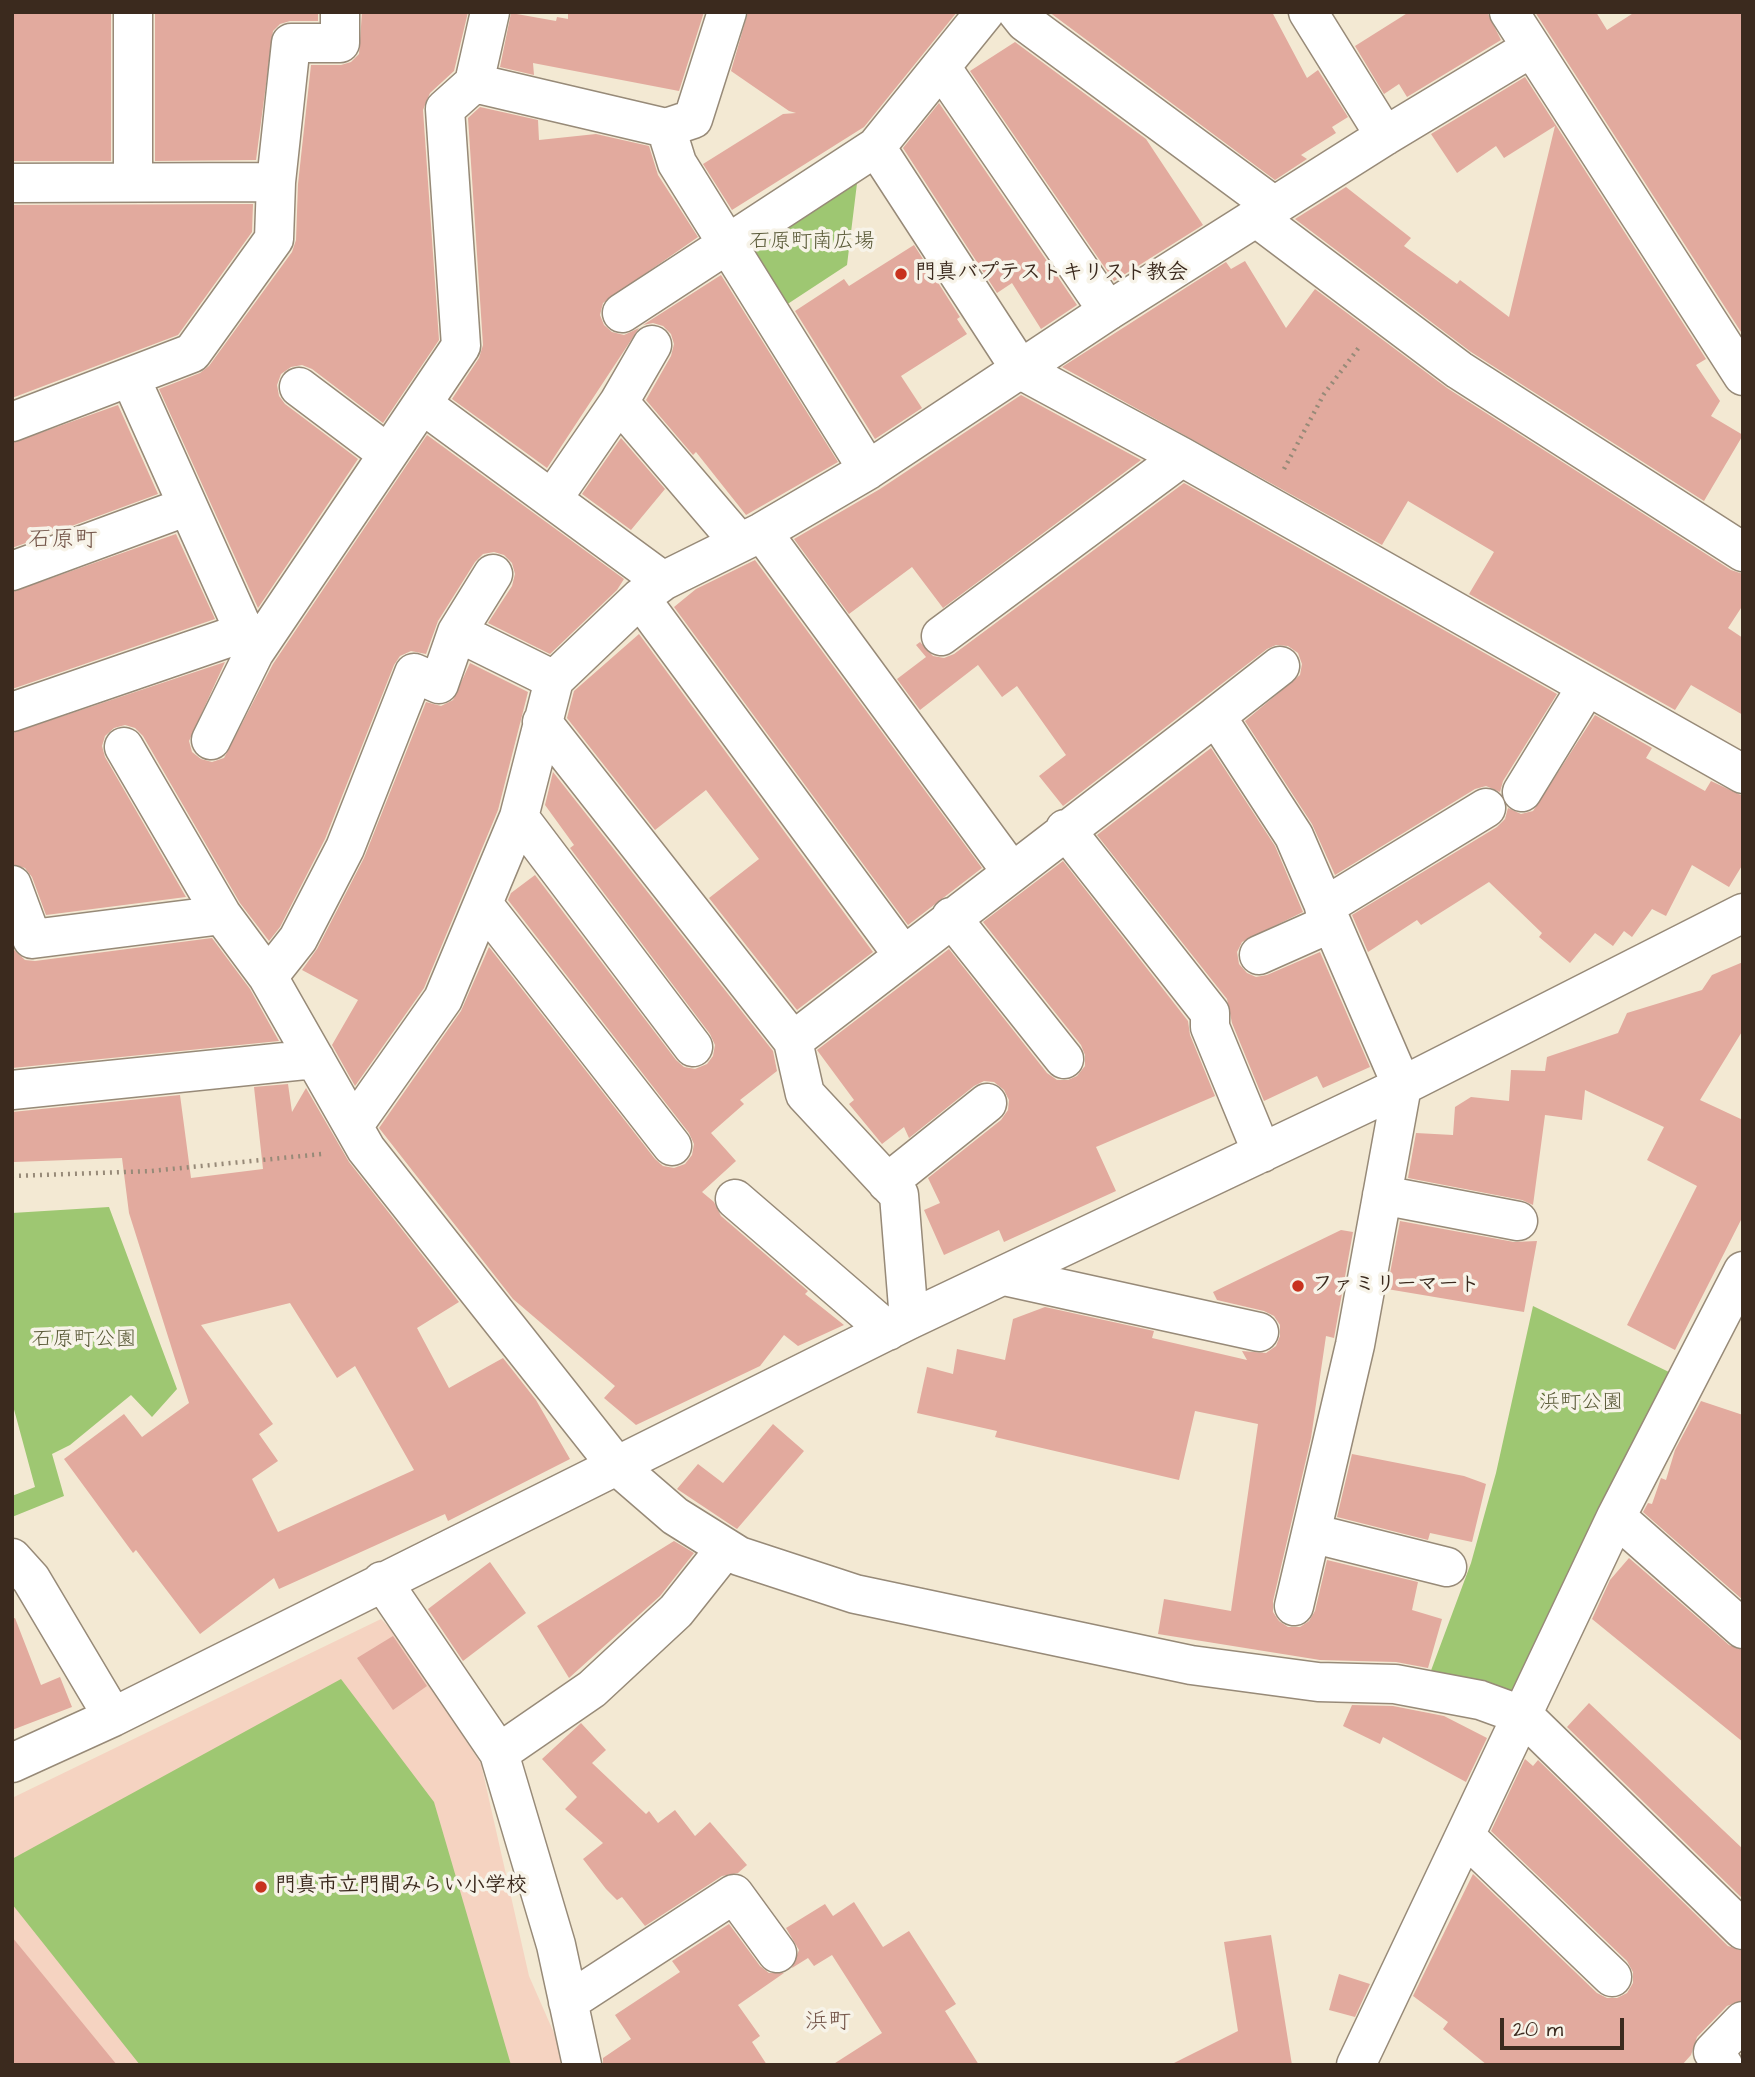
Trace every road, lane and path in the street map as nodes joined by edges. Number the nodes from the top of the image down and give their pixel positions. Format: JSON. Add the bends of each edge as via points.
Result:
{"nodes":[{"id":1,"x":133,"y":12,"type":"edge"},
{"id":2,"x":340,"y":12,"type":"edge"},
{"id":3,"x":490,"y":12,"type":"edge"},
{"id":4,"x":727,"y":12,"type":"edge"},
{"id":5,"x":985,"y":12,"type":"edge"},
{"id":6,"x":1017,"y":12,"type":"edge"},
{"id":7,"x":1308,"y":12,"type":"edge"},
{"id":8,"x":1509,"y":12,"type":"edge"},
{"id":9,"x":1531,"y":48,"type":"junction"},
{"id":10,"x":941,"y":67,"type":"junction"},
{"id":11,"x":474,"y":83,"type":"junction"},
{"id":12,"x":666,"y":128,"type":"junction"},
{"id":13,"x":1385,"y":136,"type":"junction"},
{"id":14,"x":876,"y":147,"type":"junction"},
{"id":15,"x":133,"y":182,"type":"junction"},
{"id":16,"x":276,"y":182,"type":"junction"},
{"id":17,"x":12,"y":183,"type":"edge"},
{"id":18,"x":1266,"y":212,"type":"junction"},
{"id":19,"x":727,"y":243,"type":"junction"},
{"id":20,"x":1108,"y":312,"type":"junction"},
{"id":21,"x":622,"y":313,"type":"dead end"},
{"id":22,"x":1385,"y":314,"type":"junction"},
{"id":23,"x":652,"y":345,"type":"dead end"},
{"id":24,"x":1021,"y":370,"type":"junction"},
{"id":25,"x":1743,"y":376,"type":"edge"},
{"id":26,"x":130,"y":377,"type":"junction"},
{"id":27,"x":299,"y":387,"type":"dead end"},
{"id":28,"x":619,"y":402,"type":"junction"},
{"id":29,"x":422,"y":404,"type":"junction"},
{"id":30,"x":12,"y":422,"type":"edge"},
{"id":31,"x":388,"y":454,"type":"junction"},
{"id":32,"x":1182,"y":457,"type":"junction"},
{"id":33,"x":868,"y":470,"type":"junction"},
{"id":34,"x":553,"y":498,"type":"junction"},
{"id":35,"x":1265,"y":504,"type":"junction"},
{"id":36,"x":188,"y":506,"type":"junction"},
{"id":37,"x":751,"y":537,"type":"junction"},
{"id":38,"x":1743,"y":552,"type":"edge"},
{"id":39,"x":12,"y":571,"type":"edge"},
{"id":40,"x":493,"y":574,"type":"dead end"},
{"id":41,"x":651,"y":589,"type":"junction"},
{"id":42,"x":457,"y":632,"type":"junction"},
{"id":43,"x":941,"y":636,"type":"dead end"},
{"id":44,"x":250,"y":643,"type":"junction"},
{"id":45,"x":1280,"y":666,"type":"dead end"},
{"id":46,"x":554,"y":680,"type":"junction"},
{"id":47,"x":1587,"y":686,"type":"junction"},
{"id":48,"x":12,"y":712,"type":"edge"},
{"id":49,"x":1216,"y":716,"type":"junction"},
{"id":50,"x":542,"y":722,"type":"junction"},
{"id":51,"x":211,"y":740,"type":"dead end"},
{"id":52,"x":124,"y":747,"type":"dead end"},
{"id":53,"x":1743,"y":774,"type":"edge"},
{"id":54,"x":1522,"y":792,"type":"dead end"},
{"id":55,"x":1486,"y":807,"type":"dead end"},
{"id":56,"x":519,"y":817,"type":"junction"},
{"id":57,"x":1065,"y":829,"type":"junction"},
{"id":58,"x":1011,"y":871,"type":"junction"},
{"id":59,"x":12,"y":885,"type":"edge"},
{"id":60,"x":483,"y":904,"type":"junction"},
{"id":61,"x":1743,"y":913,"type":"edge"},
{"id":62,"x":222,"y":915,"type":"junction"},
{"id":63,"x":1328,"y":915,"type":"junction"},
{"id":64,"x":951,"y":918,"type":"junction"},
{"id":65,"x":22,"y":939,"type":"edge"},
{"id":66,"x":903,"y":954,"type":"junction"},
{"id":67,"x":1259,"y":954,"type":"dead end"},
{"id":68,"x":268,"y":977,"type":"junction"},
{"id":69,"x":793,"y":1041,"type":"junction"},
{"id":70,"x":693,"y":1047,"type":"dead end"},
{"id":71,"x":315,"y":1059,"type":"junction"},
{"id":72,"x":1064,"y":1059,"type":"dead end"},
{"id":73,"x":1402,"y":1086,"type":"junction"},
{"id":74,"x":12,"y":1090,"type":"edge"},
{"id":75,"x":987,"y":1102,"type":"dead end"},
{"id":76,"x":360,"y":1137,"type":"junction"},
{"id":77,"x":672,"y":1146,"type":"dead end"},
{"id":78,"x":1262,"y":1153,"type":"junction"},
{"id":79,"x":12,"y":1176,"type":"edge"},
{"id":80,"x":887,"y":1183,"type":"junction"},
{"id":81,"x":1382,"y":1195,"type":"junction"},
{"id":82,"x":735,"y":1199,"type":"dead end"},
{"id":83,"x":1518,"y":1221,"type":"dead end"},
{"id":84,"x":1743,"y":1271,"type":"edge"},
{"id":85,"x":1004,"y":1276,"type":"junction"},
{"id":86,"x":899,"y":1326,"type":"junction"},
{"id":87,"x":1259,"y":1332,"type":"dead end"},
{"id":88,"x":616,"y":1465,"type":"junction"},
{"id":89,"x":1616,"y":1517,"type":"junction"},
{"id":90,"x":1311,"y":1533,"type":"junction"},
{"id":91,"x":726,"y":1548,"type":"junction"},
{"id":92,"x":12,"y":1558,"type":"edge"},
{"id":93,"x":1447,"y":1567,"type":"dead end"},
{"id":94,"x":382,"y":1581,"type":"junction"},
{"id":95,"x":1294,"y":1606,"type":"dead end"},
{"id":96,"x":1743,"y":1629,"type":"edge"},
{"id":97,"x":1524,"y":1716,"type":"junction"},
{"id":98,"x":113,"y":1717,"type":"junction"},
{"id":99,"x":499,"y":1754,"type":"junction"},
{"id":100,"x":12,"y":1763,"type":"edge"},
{"id":101,"x":1466,"y":1837,"type":"junction"},
{"id":102,"x":1743,"y":1930,"type":"edge"},
{"id":103,"x":777,"y":1953,"type":"dead end"},
{"id":104,"x":1612,"y":1977,"type":"dead end"},
{"id":105,"x":568,"y":2003,"type":"junction"},
{"id":106,"x":1743,"y":2021,"type":"edge"},
{"id":107,"x":1718,"y":2059,"type":"edge"},
{"id":108,"x":582,"y":2065,"type":"edge"},
{"id":109,"x":1356,"y":2065,"type":"edge"}],
"edges":[{"from":1,"to":15,"type":"street"},
{"from":2,"to":16,"type":"street","via":[[340,43],[292,43]]},
{"from":3,"to":11,"type":"street"},
{"from":4,"to":12,"type":"street","via":[[693,119]]},
{"from":5,"to":10,"type":"street"},
{"from":6,"to":18,"type":"street"},
{"from":7,"to":13,"type":"street"},
{"from":8,"to":9,"type":"street"},
{"from":9,"to":13,"type":"street"},
{"from":9,"to":25,"type":"street"},
{"from":10,"to":14,"type":"street"},
{"from":10,"to":20,"type":"street"},
{"from":11,"to":12,"type":"street"},
{"from":11,"to":29,"type":"street","via":[[445,109],[461,346]]},
{"from":12,"to":19,"type":"street","via":[[677,163]]},
{"from":13,"to":18,"type":"street"},
{"from":14,"to":19,"type":"street"},
{"from":14,"to":24,"type":"street"},
{"from":15,"to":16,"type":"street"},
{"from":15,"to":17,"type":"street"},
{"from":16,"to":26,"type":"street","via":[[274,239],[192,353]]},
{"from":18,"to":20,"type":"street"},
{"from":18,"to":22,"type":"street"},
{"from":19,"to":21,"type":"street"},
{"from":19,"to":33,"type":"street"},
{"from":20,"to":24,"type":"street"},
{"from":22,"to":35,"type":"path","via":[[1324,394]]},
{"from":22,"to":38,"type":"street","via":[[1459,370]]},
{"from":23,"to":28,"type":"street"},
{"from":24,"to":32,"type":"street"},
{"from":24,"to":33,"type":"street"},
{"from":26,"to":30,"type":"street"},
{"from":26,"to":36,"type":"street"},
{"from":27,"to":31,"type":"street"},
{"from":28,"to":34,"type":"street"},
{"from":28,"to":37,"type":"street"},
{"from":29,"to":31,"type":"street"},
{"from":29,"to":34,"type":"street"},
{"from":31,"to":44,"type":"street"},
{"from":32,"to":35,"type":"street"},
{"from":32,"to":43,"type":"street"},
{"from":33,"to":37,"type":"street"},
{"from":34,"to":41,"type":"street"},
{"from":35,"to":47,"type":"street"},
{"from":36,"to":39,"type":"street"},
{"from":36,"to":44,"type":"street"},
{"from":37,"to":41,"type":"street"},
{"from":37,"to":58,"type":"street"},
{"from":40,"to":42,"type":"street"},
{"from":41,"to":46,"type":"street"},
{"from":41,"to":66,"type":"street"},
{"from":42,"to":46,"type":"street"},
{"from":42,"to":68,"type":"street","via":[[439,684],[414,673],[345,848],[298,939]]},
{"from":44,"to":48,"type":"street"},
{"from":44,"to":51,"type":"street"},
{"from":45,"to":49,"type":"street"},
{"from":46,"to":50,"type":"street"},
{"from":47,"to":53,"type":"street"},
{"from":47,"to":54,"type":"street"},
{"from":49,"to":57,"type":"street"},
{"from":49,"to":63,"type":"street","via":[[1294,836]]},
{"from":50,"to":56,"type":"street"},
{"from":50,"to":69,"type":"street"},
{"from":52,"to":62,"type":"street"},
{"from":55,"to":63,"type":"street"},
{"from":56,"to":60,"type":"street"},
{"from":56,"to":70,"type":"street"},
{"from":57,"to":58,"type":"street"},
{"from":57,"to":78,"type":"street","via":[[1210,1013],[1210,1027]]},
{"from":58,"to":64,"type":"street"},
{"from":59,"to":65,"type":"street"},
{"from":60,"to":76,"type":"street","via":[[443,999]]},
{"from":60,"to":77,"type":"street"},
{"from":61,"to":73,"type":"street"},
{"from":62,"to":65,"type":"street"},
{"from":62,"to":68,"type":"street"},
{"from":63,"to":67,"type":"street"},
{"from":63,"to":73,"type":"street"},
{"from":64,"to":66,"type":"street"},
{"from":64,"to":72,"type":"street"},
{"from":66,"to":69,"type":"street"},
{"from":68,"to":71,"type":"street"},
{"from":69,"to":80,"type":"street","via":[[805,1094]]},
{"from":71,"to":74,"type":"street"},
{"from":71,"to":76,"type":"street"},
{"from":73,"to":78,"type":"street"},
{"from":73,"to":81,"type":"street"},
{"from":75,"to":80,"type":"street"},
{"from":76,"to":79,"type":"path","via":[[151,1171]]},
{"from":76,"to":88,"type":"street"},
{"from":78,"to":85,"type":"street"},
{"from":80,"to":86,"type":"street","via":[[899,1195]]},
{"from":81,"to":83,"type":"street"},
{"from":81,"to":90,"type":"street","via":[[1355,1345]]},
{"from":82,"to":86,"type":"street"},
{"from":84,"to":89,"type":"street"},
{"from":85,"to":86,"type":"street"},
{"from":85,"to":87,"type":"street"},
{"from":86,"to":88,"type":"street"},
{"from":88,"to":91,"type":"street","via":[[675,1516]]},
{"from":88,"to":94,"type":"street"},
{"from":89,"to":96,"type":"street"},
{"from":89,"to":97,"type":"street"},
{"from":90,"to":93,"type":"street"},
{"from":90,"to":95,"type":"street"},
{"from":91,"to":97,"type":"street","via":[[855,1594],[1178,1663],[1318,1682],[1395,1684],[1480,1700]]},
{"from":91,"to":99,"type":"street","via":[[676,1611],[592,1689]]},
{"from":92,"to":98,"type":"street","via":[[31,1579]]},
{"from":94,"to":98,"type":"street"},
{"from":94,"to":99,"type":"street"},
{"from":97,"to":101,"type":"street"},
{"from":97,"to":102,"type":"street"},
{"from":98,"to":100,"type":"street"},
{"from":99,"to":105,"type":"street","via":[[556,1945]]},
{"from":101,"to":104,"type":"street"},
{"from":101,"to":109,"type":"street"},
{"from":103,"to":105,"type":"street","via":[[734,1894]]},
{"from":105,"to":108,"type":"street"},
{"from":106,"to":107,"type":"street"}]}
